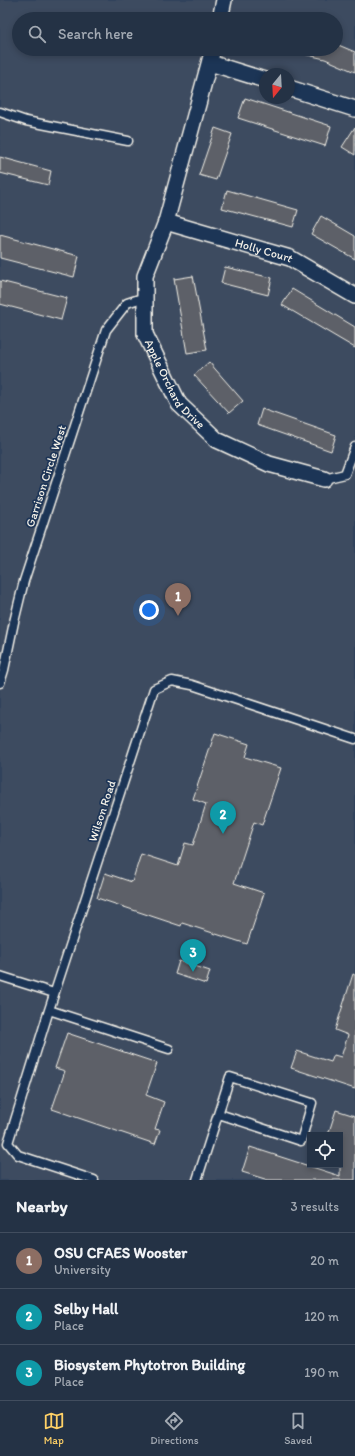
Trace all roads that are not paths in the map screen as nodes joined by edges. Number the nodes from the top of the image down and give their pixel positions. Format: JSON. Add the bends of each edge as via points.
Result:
{"nodes":[{"id":1,"x":224,"y":0,"type":"edge"},
{"id":2,"x":221,"y":12,"type":"edge"},
{"id":3,"x":212,"y":56,"type":"edge"},
{"id":4,"x":259,"y":77,"type":"edge"},
{"id":5,"x":295,"y":90,"type":"edge"},
{"id":6,"x":355,"y":109,"type":"edge"},
{"id":7,"x":0,"y":112,"type":"edge"},
{"id":8,"x":128,"y":141,"type":"dead end"},
{"id":9,"x":166,"y":222,"type":"junction"},
{"id":10,"x":355,"y":296,"type":"edge"},
{"id":11,"x":145,"y":297,"type":"junction"},
{"id":12,"x":355,"y":448,"type":"edge"},
{"id":13,"x":324,"y":480,"type":"joint"},
{"id":14,"x":0,"y":683,"type":"edge"},
{"id":15,"x":355,"y":739,"type":"edge"},
{"id":16,"x":0,"y":976,"type":"edge"},
{"id":17,"x":54,"y":993,"type":"junction"},
{"id":18,"x":49,"y":1010,"type":"junction"},
{"id":19,"x":169,"y":1049,"type":"dead end"},
{"id":20,"x":219,"y":1114,"type":"junction"},
{"id":21,"x":94,"y":1180,"type":"edge"},
{"id":22,"x":197,"y":1180,"type":"edge"}],
"edges":[{"from":1,"to":2,"type":"street"},
{"from":3,"to":4,"type":"street"},
{"from":3,"to":9,"type":"street","name":"Apple Orchard Drive"},
{"from":5,"to":6,"type":"street"},
{"from":7,"to":8,"type":"lane","via":[[26,121]]},
{"from":9,"to":10,"type":"street","name":"Holly Court","via":[[290,258]]},
{"from":9,"to":11,"type":"street","name":"Apple Orchard Drive","via":[[145,276]]},
{"from":11,"to":13,"type":"street","name":"Apple Orchard Drive","via":[[145,334],[179,404],[216,440],[269,464]]},
{"from":11,"to":14,"type":"lane","name":"Garrison Circle West","via":[[127,303],[106,330],[24,581]]},
{"from":12,"to":13,"type":"lane","via":[[345,474]]},
{"from":15,"to":17,"type":"lane","name":"Wilson Road","via":[[192,685],[172,681],[154,689]]},
{"from":16,"to":17,"type":"lane"},
{"from":17,"to":18,"type":"lane","name":"Wilson Road"},
{"from":18,"to":19,"type":"lane"},
{"from":18,"to":21,"type":"lane","name":"Wilson Road","via":[[8,1143],[18,1155]]},
{"from":20,"to":20,"type":"lane","via":[[301,1141],[312,1103],[230,1077]]},
{"from":20,"to":22,"type":"lane"}]}
